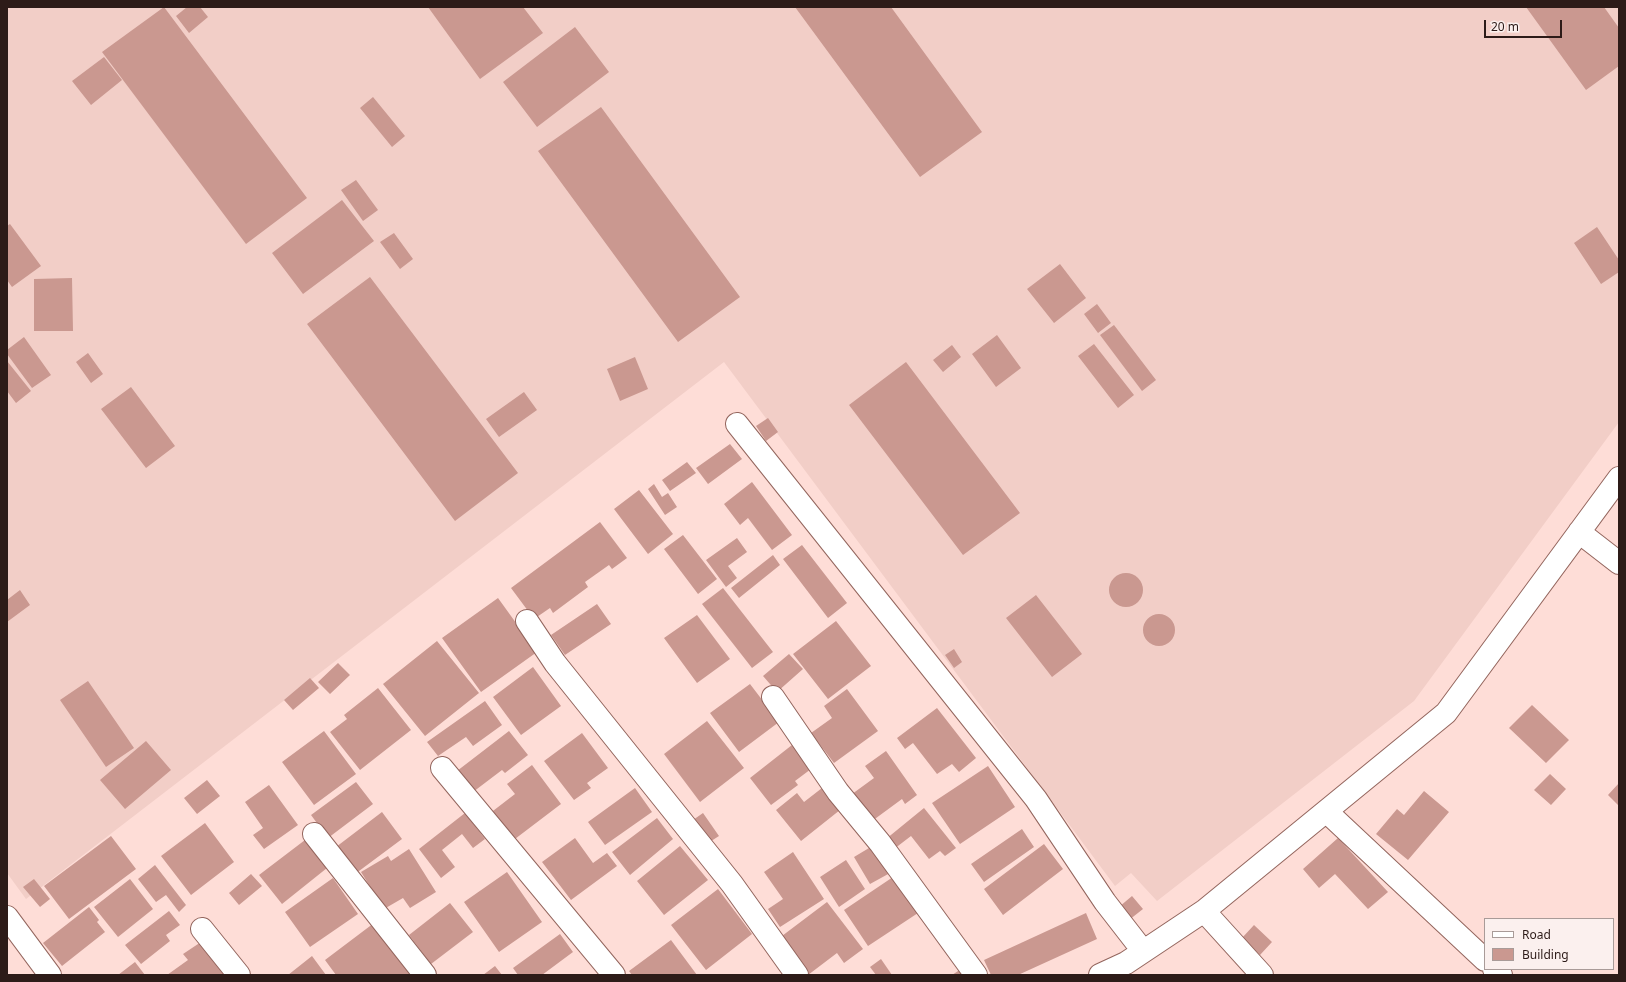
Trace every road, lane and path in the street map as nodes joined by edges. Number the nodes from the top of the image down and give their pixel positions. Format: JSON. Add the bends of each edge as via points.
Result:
{"nodes":[{"id":1,"x":737,"y":424,"type":"dead end"},
{"id":2,"x":1619,"y":478,"type":"edge"},
{"id":3,"x":1579,"y":532,"type":"junction"},
{"id":4,"x":1619,"y":563,"type":"edge"},
{"id":5,"x":526,"y":621,"type":"dead end"},
{"id":6,"x":773,"y":697,"type":"dead end"},
{"id":7,"x":442,"y":768,"type":"dead end"},
{"id":8,"x":1326,"y":812,"type":"junction"},
{"id":9,"x":314,"y":834,"type":"dead end"},
{"id":10,"x":1204,"y":911,"type":"junction"},
{"id":11,"x":7,"y":917,"type":"edge"},
{"id":12,"x":202,"y":929,"type":"dead end"},
{"id":13,"x":1484,"y":959,"type":"edge"},
{"id":14,"x":1132,"y":963,"type":"edge"},
{"id":15,"x":50,"y":975,"type":"edge"},
{"id":16,"x":238,"y":975,"type":"edge"},
{"id":17,"x":425,"y":975,"type":"edge"},
{"id":18,"x":614,"y":975,"type":"edge"},
{"id":19,"x":797,"y":975,"type":"edge"},
{"id":20,"x":976,"y":975,"type":"edge"},
{"id":21,"x":1100,"y":975,"type":"edge"},
{"id":22,"x":1262,"y":975,"type":"edge"}],
"edges":[{"from":1,"to":14,"type":"street","via":[[1036,799],[1105,902]]},
{"from":2,"to":3,"type":"street"},
{"from":3,"to":4,"type":"street"},
{"from":3,"to":8,"type":"street","via":[[1446,713]]},
{"from":5,"to":19,"type":"street","via":[[555,663],[732,884]]},
{"from":6,"to":20,"type":"street","via":[[838,792],[880,843]]},
{"from":7,"to":18,"type":"street"},
{"from":8,"to":10,"type":"street"},
{"from":8,"to":13,"type":"street"},
{"from":9,"to":17,"type":"street"},
{"from":10,"to":14,"type":"street"},
{"from":10,"to":22,"type":"street"},
{"from":11,"to":15,"type":"street"},
{"from":12,"to":16,"type":"street"},
{"from":14,"to":21,"type":"street"}]}
